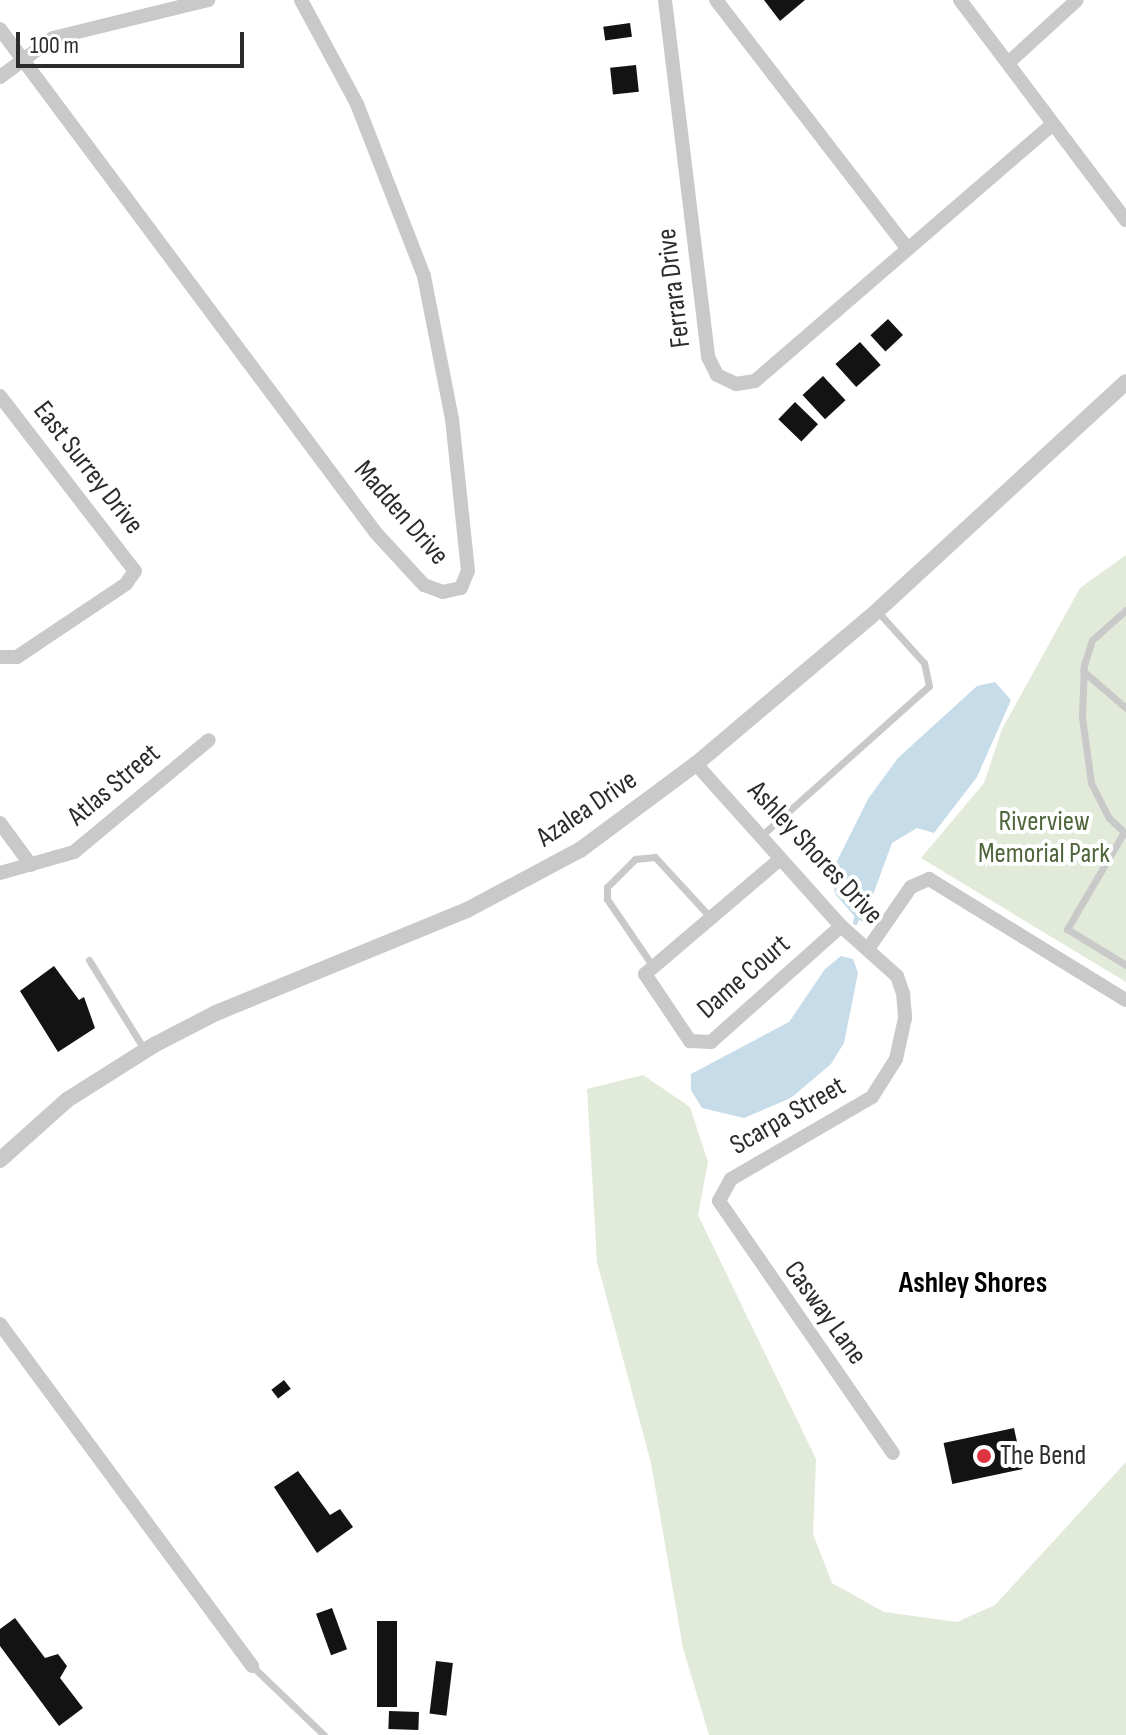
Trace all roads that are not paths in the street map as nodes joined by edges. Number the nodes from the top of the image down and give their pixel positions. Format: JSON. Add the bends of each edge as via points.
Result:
{"nodes":[{"id":1,"x":301,"y":0,"type":"edge"},
{"id":2,"x":665,"y":0,"type":"edge"},
{"id":3,"x":716,"y":0,"type":"edge"},
{"id":4,"x":960,"y":0,"type":"edge"},
{"id":5,"x":1077,"y":0,"type":"edge"},
{"id":6,"x":197,"y":1,"type":"edge"},
{"id":7,"x":0,"y":29,"type":"edge"},
{"id":8,"x":22,"y":59,"type":"junction"},
{"id":9,"x":1008,"y":63,"type":"junction"},
{"id":10,"x":0,"y":77,"type":"edge"},
{"id":11,"x":1052,"y":125,"type":"junction"},
{"id":12,"x":1126,"y":220,"type":"edge"},
{"id":13,"x":906,"y":247,"type":"junction"},
{"id":14,"x":1126,"y":382,"type":"edge"},
{"id":15,"x":0,"y":396,"type":"edge"},
{"id":16,"x":1126,"y":610,"type":"edge"},
{"id":17,"x":877,"y":611,"type":"junction"},
{"id":18,"x":0,"y":657,"type":"edge"},
{"id":19,"x":1083,"y":671,"type":"junction"},
{"id":20,"x":1126,"y":708,"type":"edge"},
{"id":21,"x":209,"y":740,"type":"dead end"},
{"id":22,"x":696,"y":764,"type":"junction"},
{"id":23,"x":0,"y":823,"type":"edge"},
{"id":24,"x":1125,"y":833,"type":"edge"},
{"id":25,"x":761,"y":836,"type":"junction"},
{"id":26,"x":779,"y":860,"type":"junction"},
{"id":27,"x":31,"y":865,"type":"junction"},
{"id":28,"x":0,"y":873,"type":"edge"},
{"id":29,"x":710,"y":917,"type":"junction"},
{"id":30,"x":841,"y":926,"type":"junction"},
{"id":31,"x":868,"y":949,"type":"junction"},
{"id":32,"x":89,"y":960,"type":"dead end"},
{"id":33,"x":652,"y":965,"type":"junction"},
{"id":34,"x":1126,"y":965,"type":"edge"},
{"id":35,"x":1126,"y":1000,"type":"edge"},
{"id":36,"x":146,"y":1051,"type":"junction"},
{"id":37,"x":0,"y":1160,"type":"edge"},
{"id":38,"x":719,"y":1201,"type":"joint"},
{"id":39,"x":0,"y":1324,"type":"edge"},
{"id":40,"x":893,"y":1453,"type":"dead end"},
{"id":41,"x":252,"y":1666,"type":"joint"},
{"id":42,"x":324,"y":1735,"type":"edge"}],
"edges":[{"from":1,"to":8,"type":"street","name":"Madden Drive","via":[[357,104],[424,276],[452,419],[468,571],[461,588],[443,592],[424,585],[376,533]]},
{"from":2,"to":13,"type":"street","name":"Ferrara Drive","via":[[708,357],[717,375],[736,384],[755,381]]},
{"from":3,"to":13,"type":"street"},
{"from":4,"to":9,"type":"street"},
{"from":5,"to":9,"type":"street"},
{"from":6,"to":8,"type":"street","via":[[53,38]]},
{"from":7,"to":8,"type":"street","name":"Madden Drive"},
{"from":8,"to":10,"type":"street"},
{"from":9,"to":11,"type":"street"},
{"from":11,"to":12,"type":"street"},
{"from":11,"to":13,"type":"street","name":"Ferrara Drive"},
{"from":14,"to":17,"type":"street","name":"Azalea Drive"},
{"from":15,"to":18,"type":"street","name":"East Surrey Drive","via":[[135,571],[126,584],[17,657]]},
{"from":16,"to":19,"type":"lane","via":[[1092,640]]},
{"from":17,"to":22,"type":"street","name":"Azalea Drive"},
{"from":17,"to":25,"type":"lane","via":[[924,663],[929,686]]},
{"from":19,"to":20,"type":"lane"},
{"from":19,"to":24,"type":"lane","via":[[1083,753],[1097,800]]},
{"from":21,"to":27,"type":"street","name":"Atlas Street","via":[[74,852]]},
{"from":22,"to":25,"type":"street","name":"Ashley Shores Drive"},
{"from":22,"to":36,"type":"street","name":"Azalea Drive","via":[[580,850],[467,910],[216,1013]]},
{"from":23,"to":27,"type":"street"},
{"from":24,"to":34,"type":"lane","via":[[1067,929]]},
{"from":25,"to":26,"type":"street","name":"Ashley Shores Drive"},
{"from":26,"to":29,"type":"street"},
{"from":26,"to":30,"type":"street","name":"Ashley Shores Drive"},
{"from":27,"to":28,"type":"street","name":"Atlas Street"},
{"from":29,"to":33,"type":"street"},
{"from":29,"to":33,"type":"lane","via":[[655,857],[635,859],[607,887],[607,899]]},
{"from":30,"to":31,"type":"street","name":"Ashley Shores Drive"},
{"from":30,"to":33,"type":"street","name":"Dame Court","via":[[711,1042],[698,1044],[648,984],[645,974]]},
{"from":31,"to":35,"type":"street","name":"Ashley Shores Drive","via":[[911,887],[929,879]]},
{"from":31,"to":38,"type":"street","name":"Scarpa Street","via":[[897,976],[903,993],[905,1018],[896,1059],[872,1097],[731,1179]]},
{"from":32,"to":36,"type":"lane"},
{"from":36,"to":37,"type":"street","name":"Azalea Drive","via":[[67,1100]]},
{"from":38,"to":40,"type":"street","name":"Casway Lane"},
{"from":39,"to":41,"type":"street"},
{"from":41,"to":42,"type":"lane"}]}
